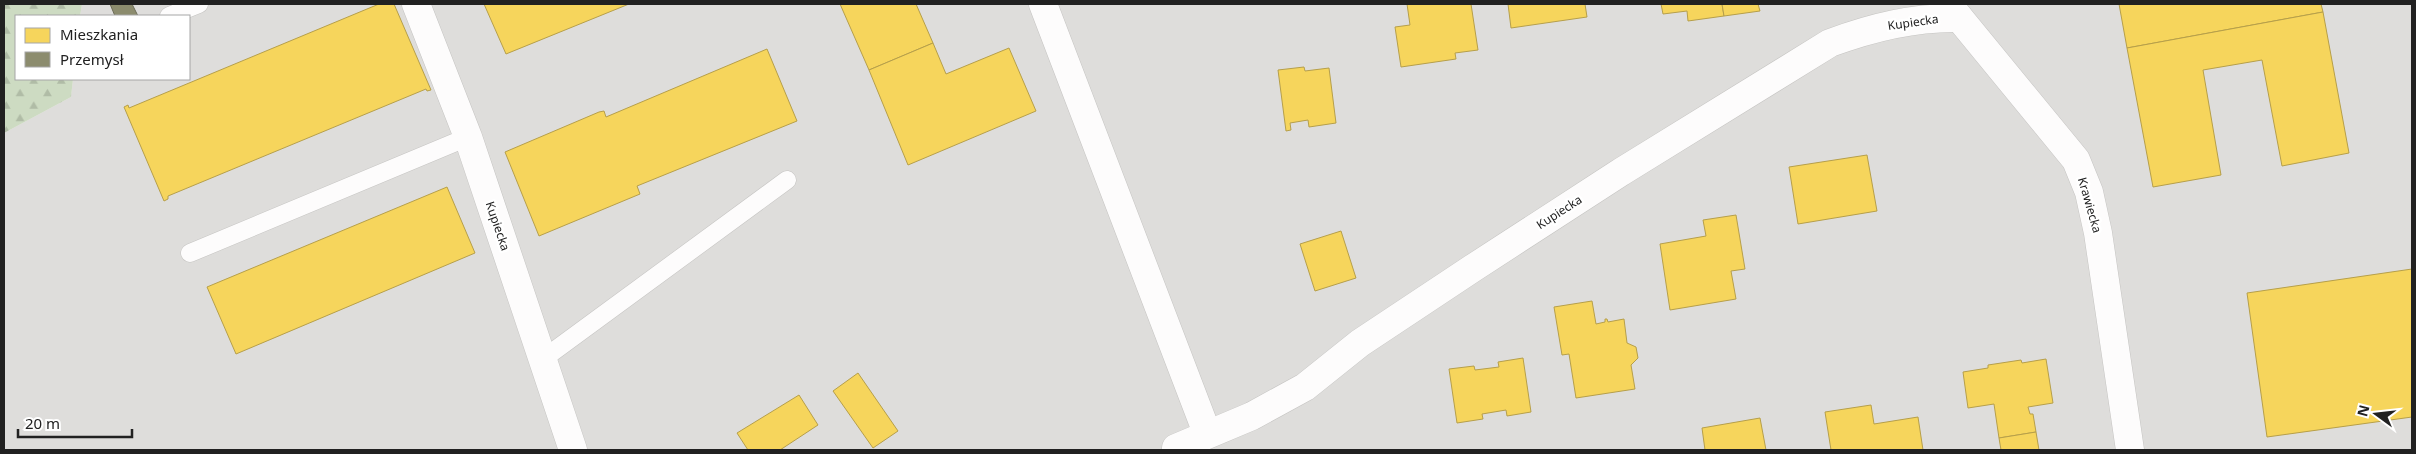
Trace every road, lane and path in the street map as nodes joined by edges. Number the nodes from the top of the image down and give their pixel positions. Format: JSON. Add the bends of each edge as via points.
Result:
{"nodes":[{"id":1,"x":199,"y":4,"type":"edge"},
{"id":2,"x":416,"y":4,"type":"edge"},
{"id":3,"x":1043,"y":4,"type":"edge"},
{"id":4,"x":1954,"y":11,"type":"edge"},
{"id":5,"x":172,"y":15,"type":"edge"},
{"id":6,"x":468,"y":137,"type":"junction"},
{"id":7,"x":787,"y":180,"type":"dead end"},
{"id":8,"x":190,"y":253,"type":"dead end"},
{"id":9,"x":543,"y":359,"type":"junction"},
{"id":10,"x":1207,"y":433,"type":"junction"},
{"id":11,"x":1176,"y":448,"type":"dead end"},
{"id":12,"x":573,"y":450,"type":"edge"},
{"id":13,"x":2130,"y":450,"type":"edge"}],
"edges":[{"from":1,"to":5,"type":"lane"},
{"from":2,"to":6,"type":"street","name":"Kupiecka"},
{"from":3,"to":10,"type":"street"},
{"from":4,"to":10,"type":"street","name":"Kupiecka","via":[[1865,30],[1830,43],[1629,166],[1360,343],[1305,387],[1252,416]]},
{"from":4,"to":13,"type":"street","name":"Krawiecka","via":[[2076,160],[2089,192]]},
{"from":6,"to":8,"type":"lane"},
{"from":6,"to":9,"type":"street","name":"Kupiecka"},
{"from":7,"to":9,"type":"lane"},
{"from":9,"to":12,"type":"street","name":"Kupiecka"},
{"from":10,"to":11,"type":"street","name":"Kupiecka"}]}
